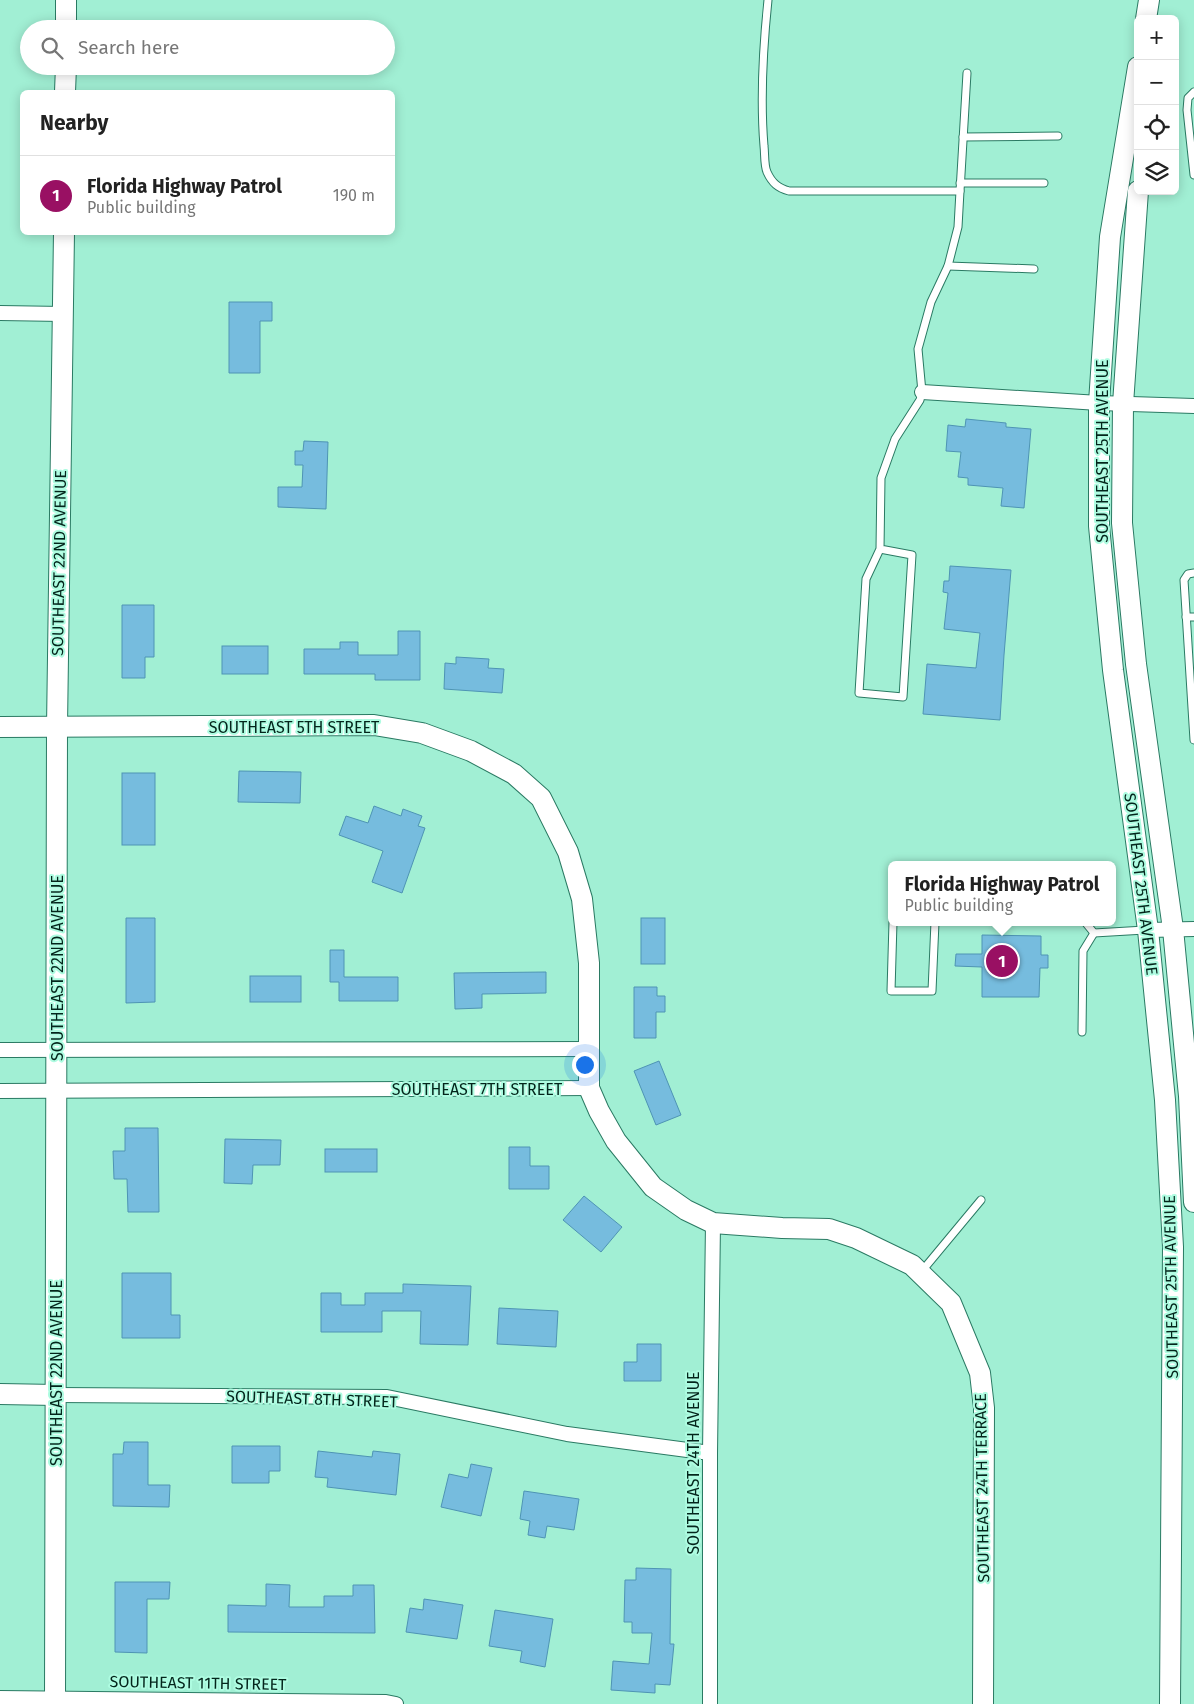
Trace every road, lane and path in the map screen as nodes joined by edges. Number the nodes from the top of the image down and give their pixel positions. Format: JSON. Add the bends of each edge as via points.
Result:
{"nodes":[{"id":1,"x":66,"y":0,"type":"edge"},
{"id":2,"x":768,"y":0,"type":"edge"},
{"id":3,"x":1149,"y":0,"type":"edge"},
{"id":4,"x":1154,"y":0,"type":"edge"},
{"id":5,"x":1147,"y":15,"type":"edge"},
{"id":6,"x":1152,"y":15,"type":"edge"},
{"id":7,"x":66,"y":20,"type":"edge"},
{"id":8,"x":967,"y":73,"type":"dead end"},
{"id":9,"x":66,"y":75,"type":"edge"},
{"id":10,"x":65,"y":90,"type":"edge"},
{"id":11,"x":1134,"y":91,"type":"edge"},
{"id":12,"x":1194,"y":92,"type":"edge"},
{"id":13,"x":1058,"y":136,"type":"dead end"},
{"id":14,"x":963,"y":137,"type":"junction"},
{"id":15,"x":1194,"y":175,"type":"edge"},
{"id":16,"x":960,"y":183,"type":"junction"},
{"id":17,"x":1044,"y":183,"type":"dead end"},
{"id":18,"x":960,"y":191,"type":"junction"},
{"id":19,"x":1138,"y":195,"type":"edge"},
{"id":20,"x":64,"y":235,"type":"edge"},
{"id":21,"x":948,"y":266,"type":"junction"},
{"id":22,"x":1034,"y":270,"type":"dead end"},
{"id":23,"x":0,"y":314,"type":"edge"},
{"id":24,"x":63,"y":314,"type":"junction"},
{"id":25,"x":922,"y":392,"type":"junction"},
{"id":26,"x":1099,"y":403,"type":"junction"},
{"id":27,"x":1122,"y":404,"type":"junction"},
{"id":28,"x":1194,"y":406,"type":"edge"},
{"id":29,"x":880,"y":549,"type":"junction"},
{"id":30,"x":1194,"y":574,"type":"edge"},
{"id":31,"x":1190,"y":617,"type":"edge"},
{"id":32,"x":1191,"y":660,"type":"edge"},
{"id":33,"x":1193,"y":708,"type":"edge"},
{"id":34,"x":0,"y":727,"type":"edge"},
{"id":35,"x":57,"y":727,"type":"junction"},
{"id":36,"x":1194,"y":740,"type":"edge"},
{"id":37,"x":893,"y":926,"type":"edge"},
{"id":38,"x":935,"y":926,"type":"edge"},
{"id":39,"x":1088,"y":926,"type":"edge"},
{"id":40,"x":1173,"y":929,"type":"junction"},
{"id":41,"x":1194,"y":929,"type":"edge"},
{"id":42,"x":1148,"y":930,"type":"junction"},
{"id":43,"x":1094,"y":933,"type":"junction"},
{"id":44,"x":1082,"y":1032,"type":"dead end"},
{"id":45,"x":589,"y":1049,"type":"junction"},
{"id":46,"x":0,"y":1050,"type":"edge"},
{"id":47,"x":58,"y":1050,"type":"junction"},
{"id":48,"x":589,"y":1088,"type":"junction"},
{"id":49,"x":0,"y":1090,"type":"edge"},
{"id":50,"x":58,"y":1091,"type":"junction"},
{"id":51,"x":982,"y":1200,"type":"dead end"},
{"id":52,"x":1194,"y":1202,"type":"edge"},
{"id":53,"x":713,"y":1223,"type":"junction"},
{"id":54,"x":916,"y":1269,"type":"junction"},
{"id":55,"x":0,"y":1394,"type":"edge"},
{"id":56,"x":56,"y":1395,"type":"junction"},
{"id":57,"x":710,"y":1452,"type":"junction"},
{"id":58,"x":0,"y":1698,"type":"edge"},
{"id":59,"x":55,"y":1701,"type":"edge"},
{"id":60,"x":396,"y":1704,"type":"edge"},
{"id":61,"x":710,"y":1704,"type":"edge"},
{"id":62,"x":983,"y":1704,"type":"edge"},
{"id":63,"x":1170,"y":1704,"type":"edge"}],
"edges":[{"from":1,"to":7,"type":"street"},
{"from":2,"to":18,"type":"lane","via":[[762,122],[766,171],[779,189]]},
{"from":3,"to":5,"type":"street"},
{"from":4,"to":6,"type":"street"},
{"from":8,"to":14,"type":"lane"},
{"from":9,"to":10,"type":"street"},
{"from":11,"to":26,"type":"street","name":"SOUTHEAST 25TH AVENUE","via":[[1110,237]]},
{"from":12,"to":15,"type":"lane","via":[[1188,98],[1187,110]]},
{"from":13,"to":14,"type":"lane"},
{"from":14,"to":16,"type":"lane"},
{"from":16,"to":17,"type":"lane"},
{"from":16,"to":18,"type":"lane"},
{"from":18,"to":21,"type":"lane","via":[[958,227]]},
{"from":19,"to":27,"type":"street","name":"SOUTHEAST 25TH AVENUE"},
{"from":20,"to":24,"type":"street","name":"SOUTHEAST 22ND AVENUE"},
{"from":21,"to":22,"type":"lane"},
{"from":21,"to":25,"type":"lane","via":[[931,302],[918,349]]},
{"from":23,"to":24,"type":"street"},
{"from":24,"to":35,"type":"street","name":"SOUTHEAST 22ND AVENUE"},
{"from":25,"to":26,"type":"street"},
{"from":25,"to":29,"type":"lane","via":[[896,439],[881,478]]},
{"from":26,"to":27,"type":"street"},
{"from":26,"to":42,"type":"street","name":"SOUTHEAST 25TH AVENUE","via":[[1099,526],[1113,670]]},
{"from":27,"to":28,"type":"street"},
{"from":27,"to":40,"type":"street","name":"SOUTHEAST 25TH AVENUE","via":[[1122,523],[1136,664]]},
{"from":29,"to":29,"type":"lane","via":[[866,579],[859,693],[904,696],[912,555]]},
{"from":30,"to":31,"type":"lane","via":[[1188,574],[1184,580]]},
{"from":31,"to":32,"type":"lane"},
{"from":32,"to":33,"type":"lane"},
{"from":33,"to":36,"type":"lane"},
{"from":34,"to":35,"type":"street","name":"SOUTHEAST 5TH STREET"},
{"from":35,"to":45,"type":"street","name":"SOUTHEAST 5TH STREET","via":[[374,725],[422,733],[471,751],[514,774],[540,798],[568,852],[582,899],[589,963]]},
{"from":35,"to":47,"type":"street","name":"SOUTHEAST 22ND AVENUE"},
{"from":37,"to":38,"type":"lane","via":[[891,992],[932,992]]},
{"from":39,"to":43,"type":"lane"},
{"from":40,"to":41,"type":"street"},
{"from":40,"to":42,"type":"street"},
{"from":40,"to":52,"type":"street","name":"SOUTHEAST 25TH AVENUE"},
{"from":42,"to":43,"type":"lane"},
{"from":42,"to":63,"type":"street","name":"SOUTHEAST 25TH AVENUE","via":[[1165,1100],[1173,1248]]},
{"from":43,"to":44,"type":"lane","via":[[1082,951]]},
{"from":45,"to":47,"type":"street"},
{"from":45,"to":48,"type":"street","name":"SOUTHEAST 5TH STREET"},
{"from":46,"to":47,"type":"street"},
{"from":47,"to":50,"type":"street","name":"SOUTHEAST 22ND AVENUE"},
{"from":48,"to":50,"type":"street","name":"SOUTHEAST 7TH STREET"},
{"from":48,"to":53,"type":"street","via":[[616,1141],[652,1188]]},
{"from":49,"to":50,"type":"street","name":"SOUTHEAST 7TH STREET"},
{"from":50,"to":56,"type":"street","name":"SOUTHEAST 22ND AVENUE"},
{"from":51,"to":54,"type":"lane"},
{"from":53,"to":54,"type":"street","via":[[830,1229],[856,1238]]},
{"from":53,"to":57,"type":"street","name":"SOUTHEAST 24TH AVENUE"},
{"from":54,"to":62,"type":"street","name":"SOUTHEAST 24TH TERRACE","via":[[950,1303],[980,1373],[984,1408]]},
{"from":55,"to":56,"type":"street","name":"SOUTHEAST 8TH STREET"},
{"from":56,"to":57,"type":"street","name":"SOUTHEAST 8TH STREET","via":[[388,1397],[566,1434]]},
{"from":56,"to":59,"type":"street","name":"SOUTHEAST 22ND AVENUE"},
{"from":57,"to":61,"type":"street","name":"SOUTHEAST 24TH AVENUE"},
{"from":58,"to":59,"type":"street","name":"SOUTHEAST 11TH STREET"},
{"from":59,"to":60,"type":"street","name":"SOUTHEAST 11TH STREET"}]}
